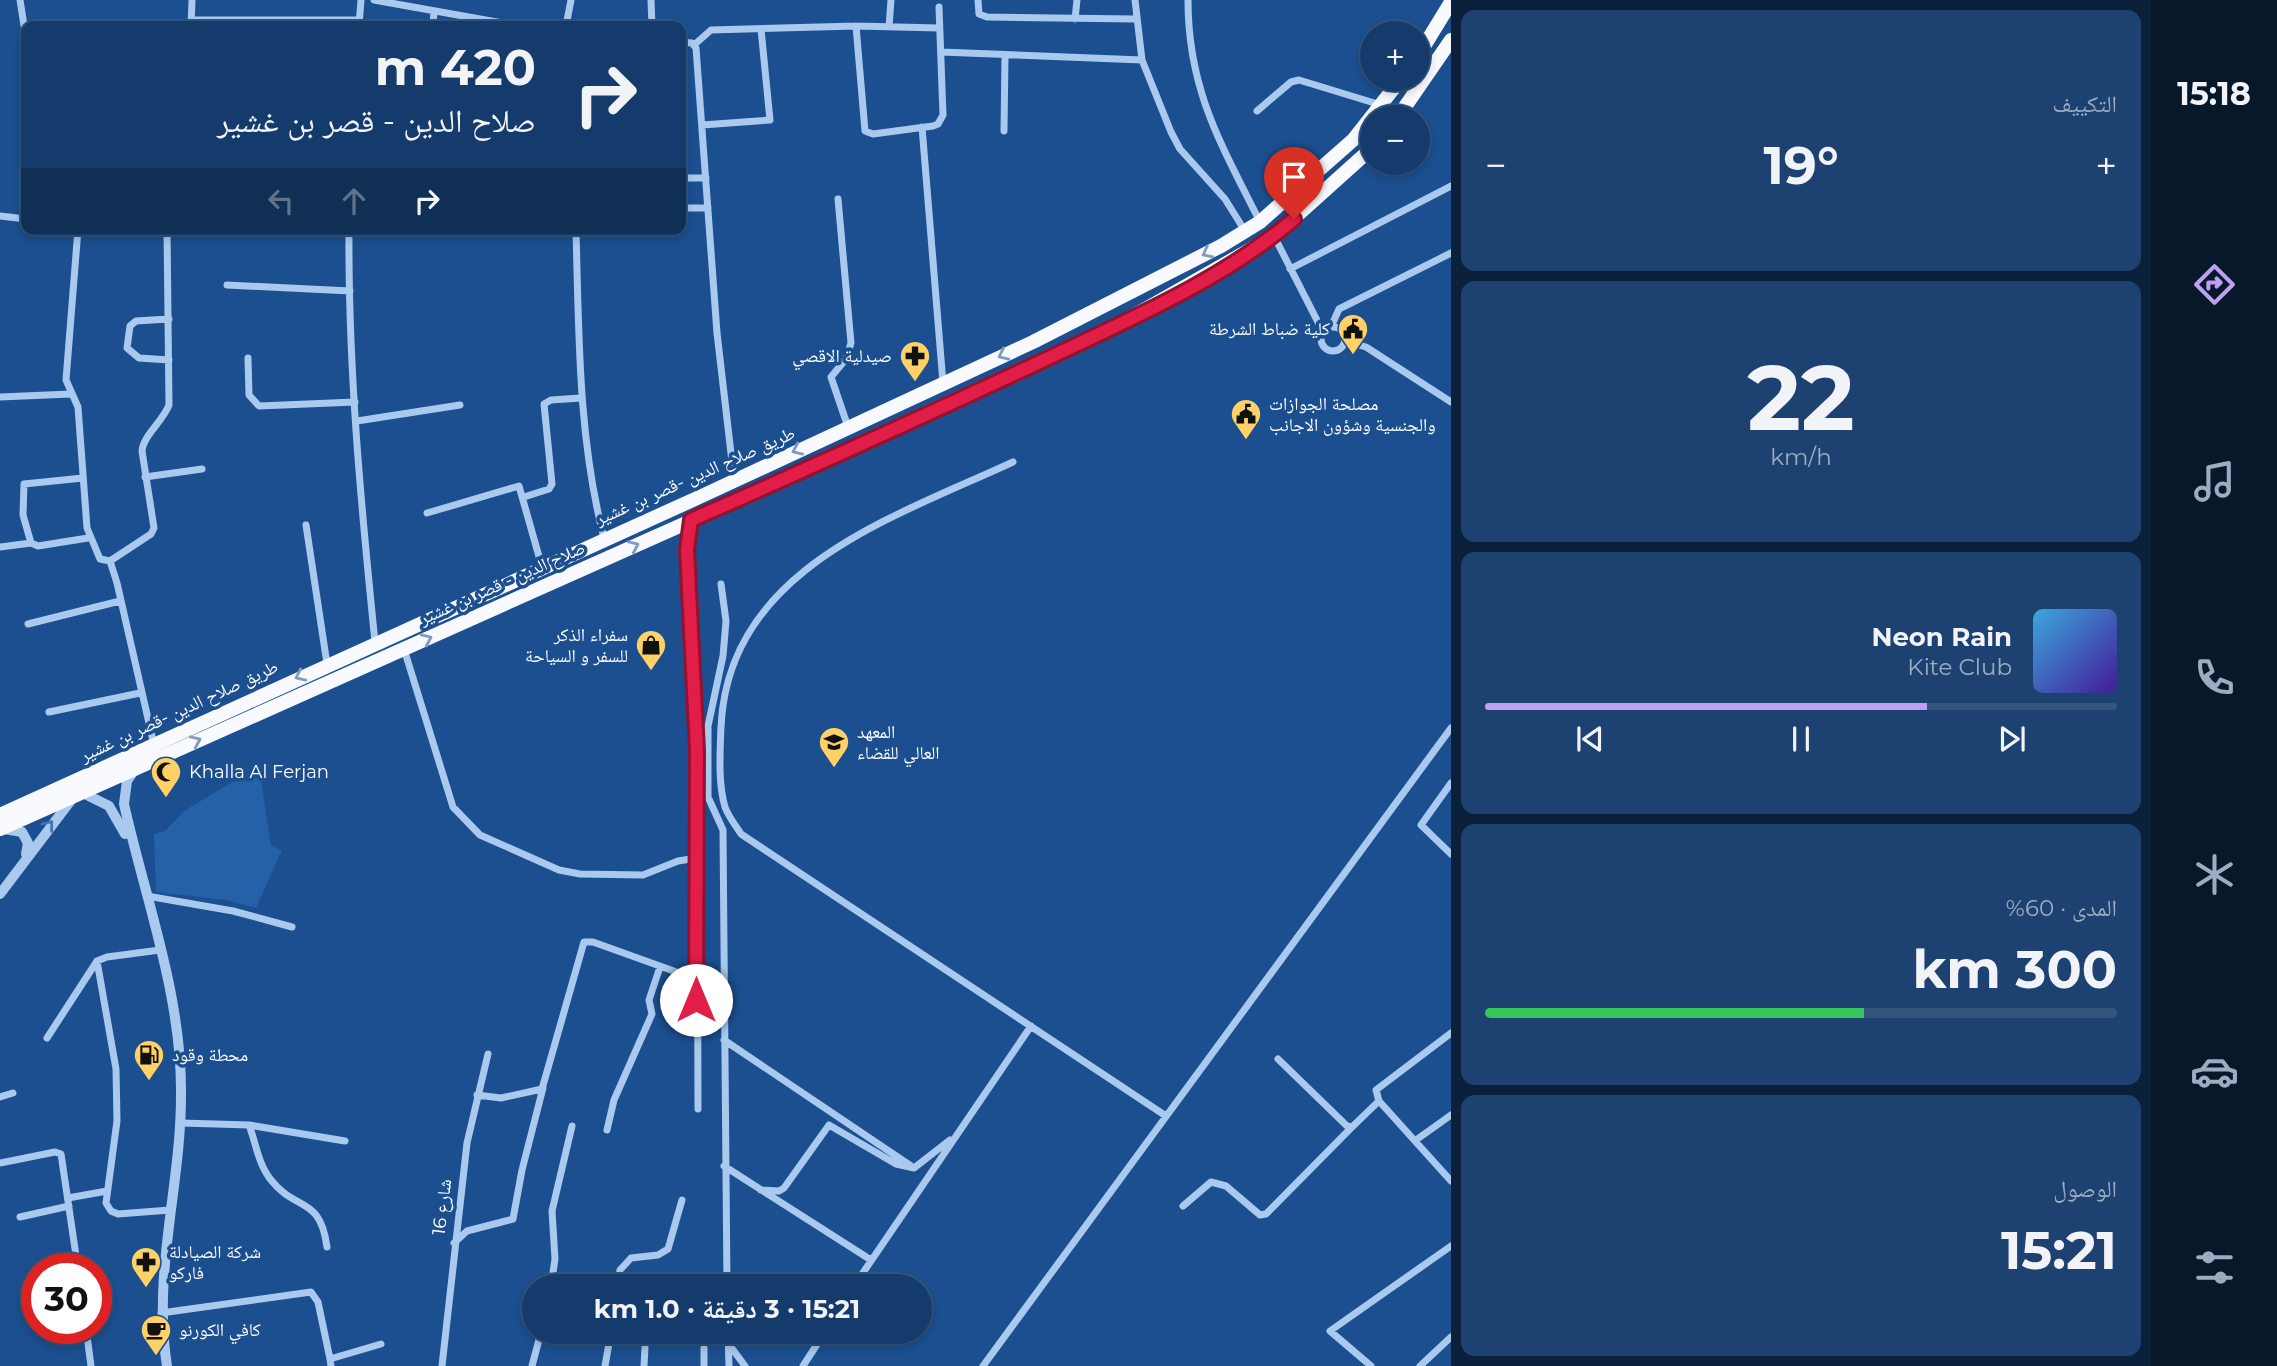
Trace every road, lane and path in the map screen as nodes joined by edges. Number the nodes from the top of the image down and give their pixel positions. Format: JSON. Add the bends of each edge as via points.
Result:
{"nodes":[{"id":1,"x":20,"y":0,"type":"edge"},
{"id":2,"x":192,"y":0,"type":"edge"},
{"id":3,"x":361,"y":0,"type":"edge"},
{"id":4,"x":374,"y":0,"type":"edge"},
{"id":5,"x":571,"y":0,"type":"edge"},
{"id":6,"x":651,"y":0,"type":"edge"},
{"id":7,"x":891,"y":0,"type":"edge"},
{"id":8,"x":978,"y":0,"type":"edge"},
{"id":9,"x":1077,"y":0,"type":"edge"},
{"id":10,"x":1135,"y":0,"type":"edge"},
{"id":11,"x":1188,"y":0,"type":"edge"},
{"id":12,"x":1451,"y":2,"type":"edge"},
{"id":13,"x":939,"y":7,"type":"dead end"},
{"id":14,"x":434,"y":11,"type":"junction"},
{"id":15,"x":1075,"y":19,"type":"junction"},
{"id":16,"x":1135,"y":19,"type":"junction"},
{"id":17,"x":23,"y":21,"type":"edge"},
{"id":18,"x":191,"y":21,"type":"edge"},
{"id":19,"x":359,"y":21,"type":"edge"},
{"id":20,"x":433,"y":21,"type":"edge"},
{"id":21,"x":491,"y":21,"type":"edge"},
{"id":22,"x":567,"y":21,"type":"edge"},
{"id":23,"x":652,"y":21,"type":"edge"},
{"id":24,"x":856,"y":26,"type":"junction"},
{"id":25,"x":889,"y":27,"type":"junction"},
{"id":26,"x":939,"y":28,"type":"junction"},
{"id":27,"x":761,"y":29,"type":"junction"},
{"id":28,"x":1430,"y":36,"type":"edge"},
{"id":29,"x":1451,"y":40,"type":"edge"},
{"id":30,"x":686,"y":43,"type":"edge"},
{"id":31,"x":694,"y":45,"type":"junction"},
{"id":32,"x":941,"y":52,"type":"junction"},
{"id":33,"x":1005,"y":56,"type":"junction"},
{"id":34,"x":1142,"y":60,"type":"junction"},
{"id":35,"x":1392,"y":91,"type":"edge"},
{"id":36,"x":1381,"y":105,"type":"joint"},
{"id":37,"x":1406,"y":105,"type":"edge"},
{"id":38,"x":1257,"y":111,"type":"dead end"},
{"id":39,"x":702,"y":125,"type":"junction"},
{"id":40,"x":922,"y":128,"type":"junction"},
{"id":41,"x":1004,"y":131,"type":"dead end"},
{"id":42,"x":1360,"y":131,"type":"edge"},
{"id":43,"x":1360,"y":159,"type":"edge"},
{"id":44,"x":686,"y":178,"type":"edge"},
{"id":45,"x":706,"y":178,"type":"junction"},
{"id":46,"x":1451,"y":186,"type":"edge"},
{"id":47,"x":838,"y":199,"type":"dead end"},
{"id":48,"x":686,"y":208,"type":"edge"},
{"id":49,"x":708,"y":208,"type":"junction"},
{"id":50,"x":0,"y":216,"type":"edge"},
{"id":51,"x":21,"y":218,"type":"edge"},
{"id":52,"x":1260,"y":222,"type":"junction"},
{"id":53,"x":1245,"y":232,"type":"junction"},
{"id":54,"x":78,"y":235,"type":"edge"},
{"id":55,"x":167,"y":235,"type":"edge"},
{"id":56,"x":349,"y":235,"type":"edge"},
{"id":57,"x":576,"y":235,"type":"edge"},
{"id":58,"x":1274,"y":236,"type":"junction"},
{"id":59,"x":1451,"y":253,"type":"edge"},
{"id":60,"x":1290,"y":269,"type":"junction"},
{"id":61,"x":227,"y":285,"type":"dead end"},
{"id":62,"x":350,"y":291,"type":"junction"},
{"id":63,"x":169,"y":319,"type":"junction"},
{"id":64,"x":1331,"y":327,"type":"junction"},
{"id":65,"x":1323,"y":332,"type":"junction"},
{"id":66,"x":1345,"y":341,"type":"junction"},
{"id":67,"x":248,"y":358,"type":"dead end"},
{"id":68,"x":169,"y":360,"type":"junction"},
{"id":69,"x":943,"y":383,"type":"junction"},
{"id":70,"x":71,"y":394,"type":"junction"},
{"id":71,"x":0,"y":397,"type":"edge"},
{"id":72,"x":581,"y":398,"type":"junction"},
{"id":73,"x":355,"y":402,"type":"junction"},
{"id":74,"x":1451,"y":402,"type":"edge"},
{"id":75,"x":460,"y":405,"type":"dead end"},
{"id":76,"x":357,"y":421,"type":"junction"},
{"id":77,"x":848,"y":427,"type":"junction"},
{"id":78,"x":1013,"y":462,"type":"dead end"},
{"id":79,"x":202,"y":470,"type":"dead end"},
{"id":80,"x":145,"y":477,"type":"junction"},
{"id":81,"x":83,"y":478,"type":"junction"},
{"id":82,"x":731,"y":481,"type":"junction"},
{"id":83,"x":524,"y":496,"type":"junction"},
{"id":84,"x":737,"y":500,"type":"junction"},
{"id":85,"x":672,"y":509,"type":"junction"},
{"id":86,"x":427,"y":513,"type":"dead end"},
{"id":87,"x":686,"y":522,"type":"junction"},
{"id":88,"x":306,"y":525,"type":"dead end"},
{"id":89,"x":88,"y":538,"type":"junction"},
{"id":90,"x":604,"y":538,"type":"junction"},
{"id":91,"x":31,"y":543,"type":"junction"},
{"id":92,"x":0,"y":547,"type":"edge"},
{"id":93,"x":110,"y":561,"type":"junction"},
{"id":94,"x":542,"y":566,"type":"junction"},
{"id":95,"x":721,"y":584,"type":"dead end"},
{"id":96,"x":120,"y":601,"type":"junction"},
{"id":97,"x":28,"y":624,"type":"dead end"},
{"id":98,"x":375,"y":642,"type":"junction"},
{"id":99,"x":404,"y":649,"type":"junction"},
{"id":100,"x":327,"y":664,"type":"junction"},
{"id":101,"x":140,"y":693,"type":"junction"},
{"id":102,"x":49,"y":712,"type":"dead end"},
{"id":103,"x":1451,"y":728,"type":"edge"},
{"id":104,"x":153,"y":745,"type":"junction"},
{"id":105,"x":135,"y":768,"type":"junction"},
{"id":106,"x":1451,"y":783,"type":"edge"},
{"id":107,"x":77,"y":793,"type":"junction"},
{"id":108,"x":0,"y":815,"type":"edge"},
{"id":109,"x":0,"y":829,"type":"edge"},
{"id":110,"x":1451,"y":855,"type":"edge"},
{"id":111,"x":134,"y":856,"type":"junction"},
{"id":112,"x":25,"y":857,"type":"junction"},
{"id":113,"x":697,"y":858,"type":"junction"},
{"id":114,"x":0,"y":894,"type":"edge"},
{"id":115,"x":146,"y":896,"type":"junction"},
{"id":116,"x":292,"y":927,"type":"dead end"},
{"id":117,"x":160,"y":950,"type":"junction"},
{"id":118,"x":97,"y":961,"type":"junction"},
{"id":119,"x":660,"y":967,"type":"junction"},
{"id":120,"x":696,"y":979,"type":"junction"},
{"id":121,"x":1031,"y":1026,"type":"junction"},
{"id":122,"x":1451,"y":1033,"type":"edge"},
{"id":123,"x":47,"y":1038,"type":"dead end"},
{"id":124,"x":723,"y":1040,"type":"junction"},
{"id":125,"x":488,"y":1054,"type":"dead end"},
{"id":126,"x":1278,"y":1059,"type":"dead end"},
{"id":127,"x":543,"y":1086,"type":"junction"},
{"id":128,"x":13,"y":1093,"type":"dead end"},
{"id":129,"x":477,"y":1096,"type":"junction"},
{"id":130,"x":0,"y":1097,"type":"edge"},
{"id":131,"x":1379,"y":1101,"type":"junction"},
{"id":132,"x":698,"y":1109,"type":"dead end"},
{"id":133,"x":1451,"y":1115,"type":"edge"},
{"id":134,"x":1166,"y":1116,"type":"junction"},
{"id":135,"x":181,"y":1123,"type":"junction"},
{"id":136,"x":249,"y":1125,"type":"junction"},
{"id":137,"x":572,"y":1126,"type":"dead end"},
{"id":138,"x":1352,"y":1127,"type":"junction"},
{"id":139,"x":607,"y":1130,"type":"dead end"},
{"id":140,"x":957,"y":1135,"type":"junction"},
{"id":141,"x":1416,"y":1140,"type":"junction"},
{"id":142,"x":345,"y":1141,"type":"dead end"},
{"id":143,"x":0,"y":1163,"type":"edge"},
{"id":144,"x":724,"y":1166,"type":"junction"},
{"id":145,"x":914,"y":1168,"type":"junction"},
{"id":146,"x":1451,"y":1181,"type":"edge"},
{"id":147,"x":761,"y":1190,"type":"junction"},
{"id":148,"x":107,"y":1191,"type":"junction"},
{"id":149,"x":682,"y":1200,"type":"dead end"},
{"id":150,"x":69,"y":1202,"type":"junction"},
{"id":151,"x":1183,"y":1206,"type":"dead end"},
{"id":152,"x":170,"y":1210,"type":"junction"},
{"id":153,"x":20,"y":1217,"type":"dead end"},
{"id":154,"x":454,"y":1243,"type":"junction"},
{"id":155,"x":1451,"y":1246,"type":"edge"},
{"id":156,"x":327,"y":1247,"type":"dead end"},
{"id":157,"x":76,"y":1253,"type":"edge"},
{"id":158,"x":871,"y":1260,"type":"junction"},
{"id":159,"x":553,"y":1274,"type":"edge"},
{"id":160,"x":620,"y":1274,"type":"edge"},
{"id":161,"x":727,"y":1274,"type":"edge"},
{"id":162,"x":862,"y":1274,"type":"edge"},
{"id":163,"x":162,"y":1313,"type":"junction"},
{"id":164,"x":1451,"y":1337,"type":"edge"},
{"id":165,"x":88,"y":1344,"type":"edge"},
{"id":166,"x":381,"y":1344,"type":"dead end"},
{"id":167,"x":538,"y":1344,"type":"edge"},
{"id":168,"x":609,"y":1344,"type":"edge"},
{"id":169,"x":728,"y":1344,"type":"edge"},
{"id":170,"x":729,"y":1344,"type":"edge"},
{"id":171,"x":817,"y":1344,"type":"edge"},
{"id":172,"x":645,"y":1347,"type":"dead end"},
{"id":173,"x":704,"y":1348,"type":"dead end"},
{"id":174,"x":330,"y":1362,"type":"edge"},
{"id":175,"x":91,"y":1366,"type":"edge"},
{"id":176,"x":167,"y":1366,"type":"edge"},
{"id":177,"x":442,"y":1366,"type":"edge"},
{"id":178,"x":532,"y":1366,"type":"edge"},
{"id":179,"x":605,"y":1366,"type":"edge"},
{"id":180,"x":644,"y":1366,"type":"edge"},
{"id":181,"x":704,"y":1366,"type":"edge"},
{"id":182,"x":729,"y":1366,"type":"edge"},
{"id":183,"x":745,"y":1366,"type":"edge"},
{"id":184,"x":803,"y":1366,"type":"edge"},
{"id":185,"x":983,"y":1366,"type":"edge"},
{"id":186,"x":1371,"y":1366,"type":"edge"},
{"id":187,"x":1420,"y":1366,"type":"edge"}],
"edges":[{"from":1,"to":17,"type":"street"},
{"from":2,"to":18,"type":"street"},
{"from":3,"to":19,"type":"street"},
{"from":4,"to":14,"type":"street"},
{"from":5,"to":22,"type":"street"},
{"from":6,"to":23,"type":"street"},
{"from":7,"to":25,"type":"street"},
{"from":8,"to":15,"type":"street","via":[[979,14],[987,18]]},
{"from":9,"to":15,"type":"street"},
{"from":10,"to":16,"type":"street"},
{"from":11,"to":52,"type":"street","via":[[1202,103]]},
{"from":12,"to":28,"type":"highway"},
{"from":13,"to":26,"type":"street"},
{"from":14,"to":20,"type":"street"},
{"from":14,"to":21,"type":"street"},
{"from":15,"to":16,"type":"street"},
{"from":16,"to":34,"type":"street"},
{"from":24,"to":25,"type":"street"},
{"from":24,"to":27,"type":"street"},
{"from":24,"to":40,"type":"street","via":[[865,131]]},
{"from":25,"to":26,"type":"street"},
{"from":26,"to":32,"type":"street"},
{"from":27,"to":31,"type":"street","via":[[710,30]]},
{"from":27,"to":39,"type":"street","via":[[770,120]]},
{"from":29,"to":37,"type":"highway"},
{"from":30,"to":31,"type":"street"},
{"from":31,"to":39,"type":"street"},
{"from":32,"to":33,"type":"street"},
{"from":32,"to":40,"type":"street","via":[[942,120]]},
{"from":33,"to":34,"type":"street"},
{"from":33,"to":41,"type":"street"},
{"from":34,"to":53,"type":"street","via":[[1180,149],[1225,199]]},
{"from":35,"to":36,"type":"highway","name":"طريق صلاح الدين -قصر بن غشير"},
{"from":36,"to":38,"type":"street","via":[[1295,80]]},
{"from":39,"to":45,"type":"street"},
{"from":40,"to":69,"type":"street"},
{"from":42,"to":52,"type":"highway","name":"طريق صلاح الدين -قصر بن غشير"},
{"from":43,"to":58,"type":"highway","name":"صلاح الدين - قصر بن غشير"},
{"from":44,"to":45,"type":"street"},
{"from":45,"to":49,"type":"street"},
{"from":46,"to":60,"type":"street"},
{"from":47,"to":77,"type":"street","via":[[851,343],[846,359],[831,377]]},
{"from":48,"to":49,"type":"street"},
{"from":49,"to":82,"type":"street"},
{"from":50,"to":51,"type":"street"},
{"from":52,"to":53,"type":"highway","name":"طريق صلاح الدين -قصر بن غشير"},
{"from":53,"to":69,"type":"highway","name":"طريق صلاح الدين -قصر بن غشير","one_way":true,"via":[[1033,342]]},
{"from":54,"to":70,"type":"street","via":[[66,374]]},
{"from":55,"to":63,"type":"street"},
{"from":56,"to":62,"type":"street"},
{"from":57,"to":72,"type":"street"},
{"from":58,"to":60,"type":"street"},
{"from":58,"to":84,"type":"highway","name":"صلاح الدين - قصر بن غشير","via":[[1119,324]]},
{"from":59,"to":64,"type":"street","via":[[1339,309]]},
{"from":60,"to":65,"type":"street"},
{"from":61,"to":62,"type":"street"},
{"from":62,"to":73,"type":"street"},
{"from":63,"to":68,"type":"street"},
{"from":63,"to":68,"type":"street","via":[[136,321],[127,335],[127,348],[139,358]]},
{"from":64,"to":65,"type":"street"},
{"from":64,"to":66,"type":"street","via":[[1340,329]]},
{"from":65,"to":66,"type":"street","via":[[1321,341],[1326,349],[1336,351]]},
{"from":66,"to":74,"type":"street","via":[[1366,346]]},
{"from":67,"to":73,"type":"street","via":[[249,396],[259,405]]},
{"from":68,"to":80,"type":"street","via":[[169,405],[142,444]]},
{"from":69,"to":77,"type":"highway","name":"طريق صلاح الدين -قصر بن غشير"},
{"from":70,"to":71,"type":"street"},
{"from":70,"to":81,"type":"street","via":[[78,407]]},
{"from":72,"to":83,"type":"street","via":[[544,404],[552,484]]},
{"from":72,"to":90,"type":"street"},
{"from":73,"to":76,"type":"street"},
{"from":75,"to":76,"type":"street"},
{"from":76,"to":98,"type":"street"},
{"from":77,"to":82,"type":"highway","name":"طريق صلاح الدين -قصر بن غشير","one_way":true},
{"from":78,"to":121,"type":"street","via":[[833,547],[787,583],[758,618],[736,660],[722,705],[720,751],[725,807],[741,834]]},
{"from":79,"to":80,"type":"street"},
{"from":80,"to":93,"type":"street","via":[[154,530]]},
{"from":81,"to":89,"type":"street"},
{"from":81,"to":91,"type":"street","via":[[24,484],[23,515]]},
{"from":82,"to":84,"type":"highway","via":[[724,496]]},
{"from":82,"to":85,"type":"highway","name":"طريق صلاح الدين -قصر بن غشير"},
{"from":83,"to":86,"type":"street","via":[[521,488],[512,486]]},
{"from":83,"to":94,"type":"street"},
{"from":84,"to":87,"type":"highway","name":"صلاح الدين - قصر بن غشير"},
{"from":85,"to":87,"type":"highway","via":[[683,513]]},
{"from":85,"to":90,"type":"highway","name":"طريق صلاح الدين -قصر بن غشير"},
{"from":99,"to":87,"type":"highway","name":"صلاح الدين - قصر بن غشير","one_way":true},
{"from":87,"to":113,"type":"street"},
{"from":88,"to":100,"type":"street"},
{"from":89,"to":91,"type":"street","via":[[38,546]]},
{"from":89,"to":93,"type":"street","via":[[100,559]]},
{"from":90,"to":94,"type":"highway","name":"طريق صلاح الدين -قصر بن غشير"},
{"from":91,"to":92,"type":"street"},
{"from":93,"to":96,"type":"street"},
{"from":94,"to":98,"type":"highway","name":"طريق صلاح الدين -قصر بن غشير"},
{"from":95,"to":124,"type":"street","via":[[726,621],[708,726],[708,797],[723,830]]},
{"from":96,"to":97,"type":"street"},
{"from":96,"to":101,"type":"street"},
{"from":98,"to":100,"type":"highway","name":"طريق صلاح الدين -قصر بن غشير"},
{"from":105,"to":99,"type":"highway","name":"صلاح الدين - قصر بن غشير","one_way":true},
{"from":99,"to":113,"type":"street","via":[[453,807],[480,835],[559,870],[580,874],[643,875]]},
{"from":100,"to":104,"type":"highway","name":"طريق صلاح الدين -قصر بن غشير","one_way":true},
{"from":101,"to":102,"type":"street"},
{"from":101,"to":104,"type":"street"},
{"from":103,"to":134,"type":"street"},
{"from":104,"to":108,"type":"highway","name":"طريق صلاح الدين -قصر بن غشير"},
{"from":105,"to":107,"type":"highway","name":"صلاح الدين - قصر بن غشير"},
{"from":105,"to":111,"type":"street","via":[[123,796]]},
{"from":106,"to":110,"type":"street","via":[[1421,825]]},
{"from":107,"to":109,"type":"highway","name":"صلاح الدين - قصر بن غشير"},
{"from":107,"to":111,"type":"street","via":[[98,799],[114,811]]},
{"from":112,"to":107,"type":"street","one_way":true},
{"from":109,"to":112,"type":"street","via":[[22,832],[28,843]]},
{"from":111,"to":115,"type":"street"},
{"from":112,"to":114,"type":"street"},
{"from":113,"to":120,"type":"street"},
{"from":115,"to":116,"type":"street","via":[[209,905]]},
{"from":115,"to":117,"type":"street"},
{"from":117,"to":118,"type":"street"},
{"from":117,"to":135,"type":"street","via":[[181,1050]]},
{"from":118,"to":123,"type":"street"},
{"from":118,"to":148,"type":"street","via":[[116,1069],[117,1121]]},
{"from":119,"to":120,"type":"street"},
{"from":119,"to":127,"type":"street","via":[[584,942]]},
{"from":119,"to":139,"type":"street","via":[[650,995],[652,1014],[614,1100]]},
{"from":120,"to":132,"type":"street"},
{"from":121,"to":134,"type":"street"},
{"from":121,"to":140,"type":"street"},
{"from":122,"to":131,"type":"street","via":[[1383,1082],[1377,1090]]},
{"from":124,"to":144,"type":"street"},
{"from":124,"to":145,"type":"street"},
{"from":125,"to":129,"type":"street","name":"شارع 16"},
{"from":126,"to":138,"type":"street","via":[[1342,1123]]},
{"from":127,"to":129,"type":"street","via":[[540,1091],[502,1098]]},
{"from":127,"to":154,"type":"street","via":[[513,1220],[467,1231]]},
{"from":128,"to":130,"type":"street"},
{"from":129,"to":154,"type":"street","name":"شارع 16"},
{"from":131,"to":138,"type":"street"},
{"from":131,"to":141,"type":"street"},
{"from":133,"to":141,"type":"street"},
{"from":134,"to":185,"type":"street"},
{"from":135,"to":136,"type":"street"},
{"from":135,"to":152,"type":"street"},
{"from":136,"to":142,"type":"street"},
{"from":136,"to":156,"type":"street","via":[[264,1171],[281,1191],[317,1214]]},
{"from":137,"to":159,"type":"street","via":[[552,1211]]},
{"from":138,"to":151,"type":"street","via":[[1266,1214],[1260,1215],[1220,1182],[1211,1182]]},
{"from":140,"to":145,"type":"street"},
{"from":140,"to":158,"type":"street"},
{"from":141,"to":146,"type":"street"},
{"from":143,"to":150,"type":"street","via":[[59,1152]]},
{"from":144,"to":147,"type":"street"},
{"from":144,"to":161,"type":"street"},
{"from":145,"to":147,"type":"street","via":[[896,1164],[829,1125],[784,1188]]},
{"from":147,"to":158,"type":"street"},
{"from":148,"to":150,"type":"street"},
{"from":148,"to":152,"type":"street","via":[[106,1203],[114,1213]]},
{"from":149,"to":160,"type":"street","via":[[668,1249],[659,1255],[631,1258]]},
{"from":150,"to":153,"type":"street"},
{"from":150,"to":157,"type":"street"},
{"from":152,"to":163,"type":"street"},
{"from":154,"to":177,"type":"street","name":"شارع 16"},
{"from":155,"to":186,"type":"street","via":[[1330,1331]]},
{"from":158,"to":162,"type":"street"},
{"from":163,"to":174,"type":"street","via":[[311,1292],[318,1302]]},
{"from":163,"to":176,"type":"street"},
{"from":164,"to":187,"type":"street"},
{"from":165,"to":175,"type":"street"},
{"from":166,"to":174,"type":"street"},
{"from":167,"to":178,"type":"street"},
{"from":168,"to":179,"type":"street"},
{"from":169,"to":182,"type":"street"},
{"from":170,"to":183,"type":"street"},
{"from":171,"to":184,"type":"street"},
{"from":172,"to":180,"type":"street"},
{"from":173,"to":181,"type":"street"}]}
